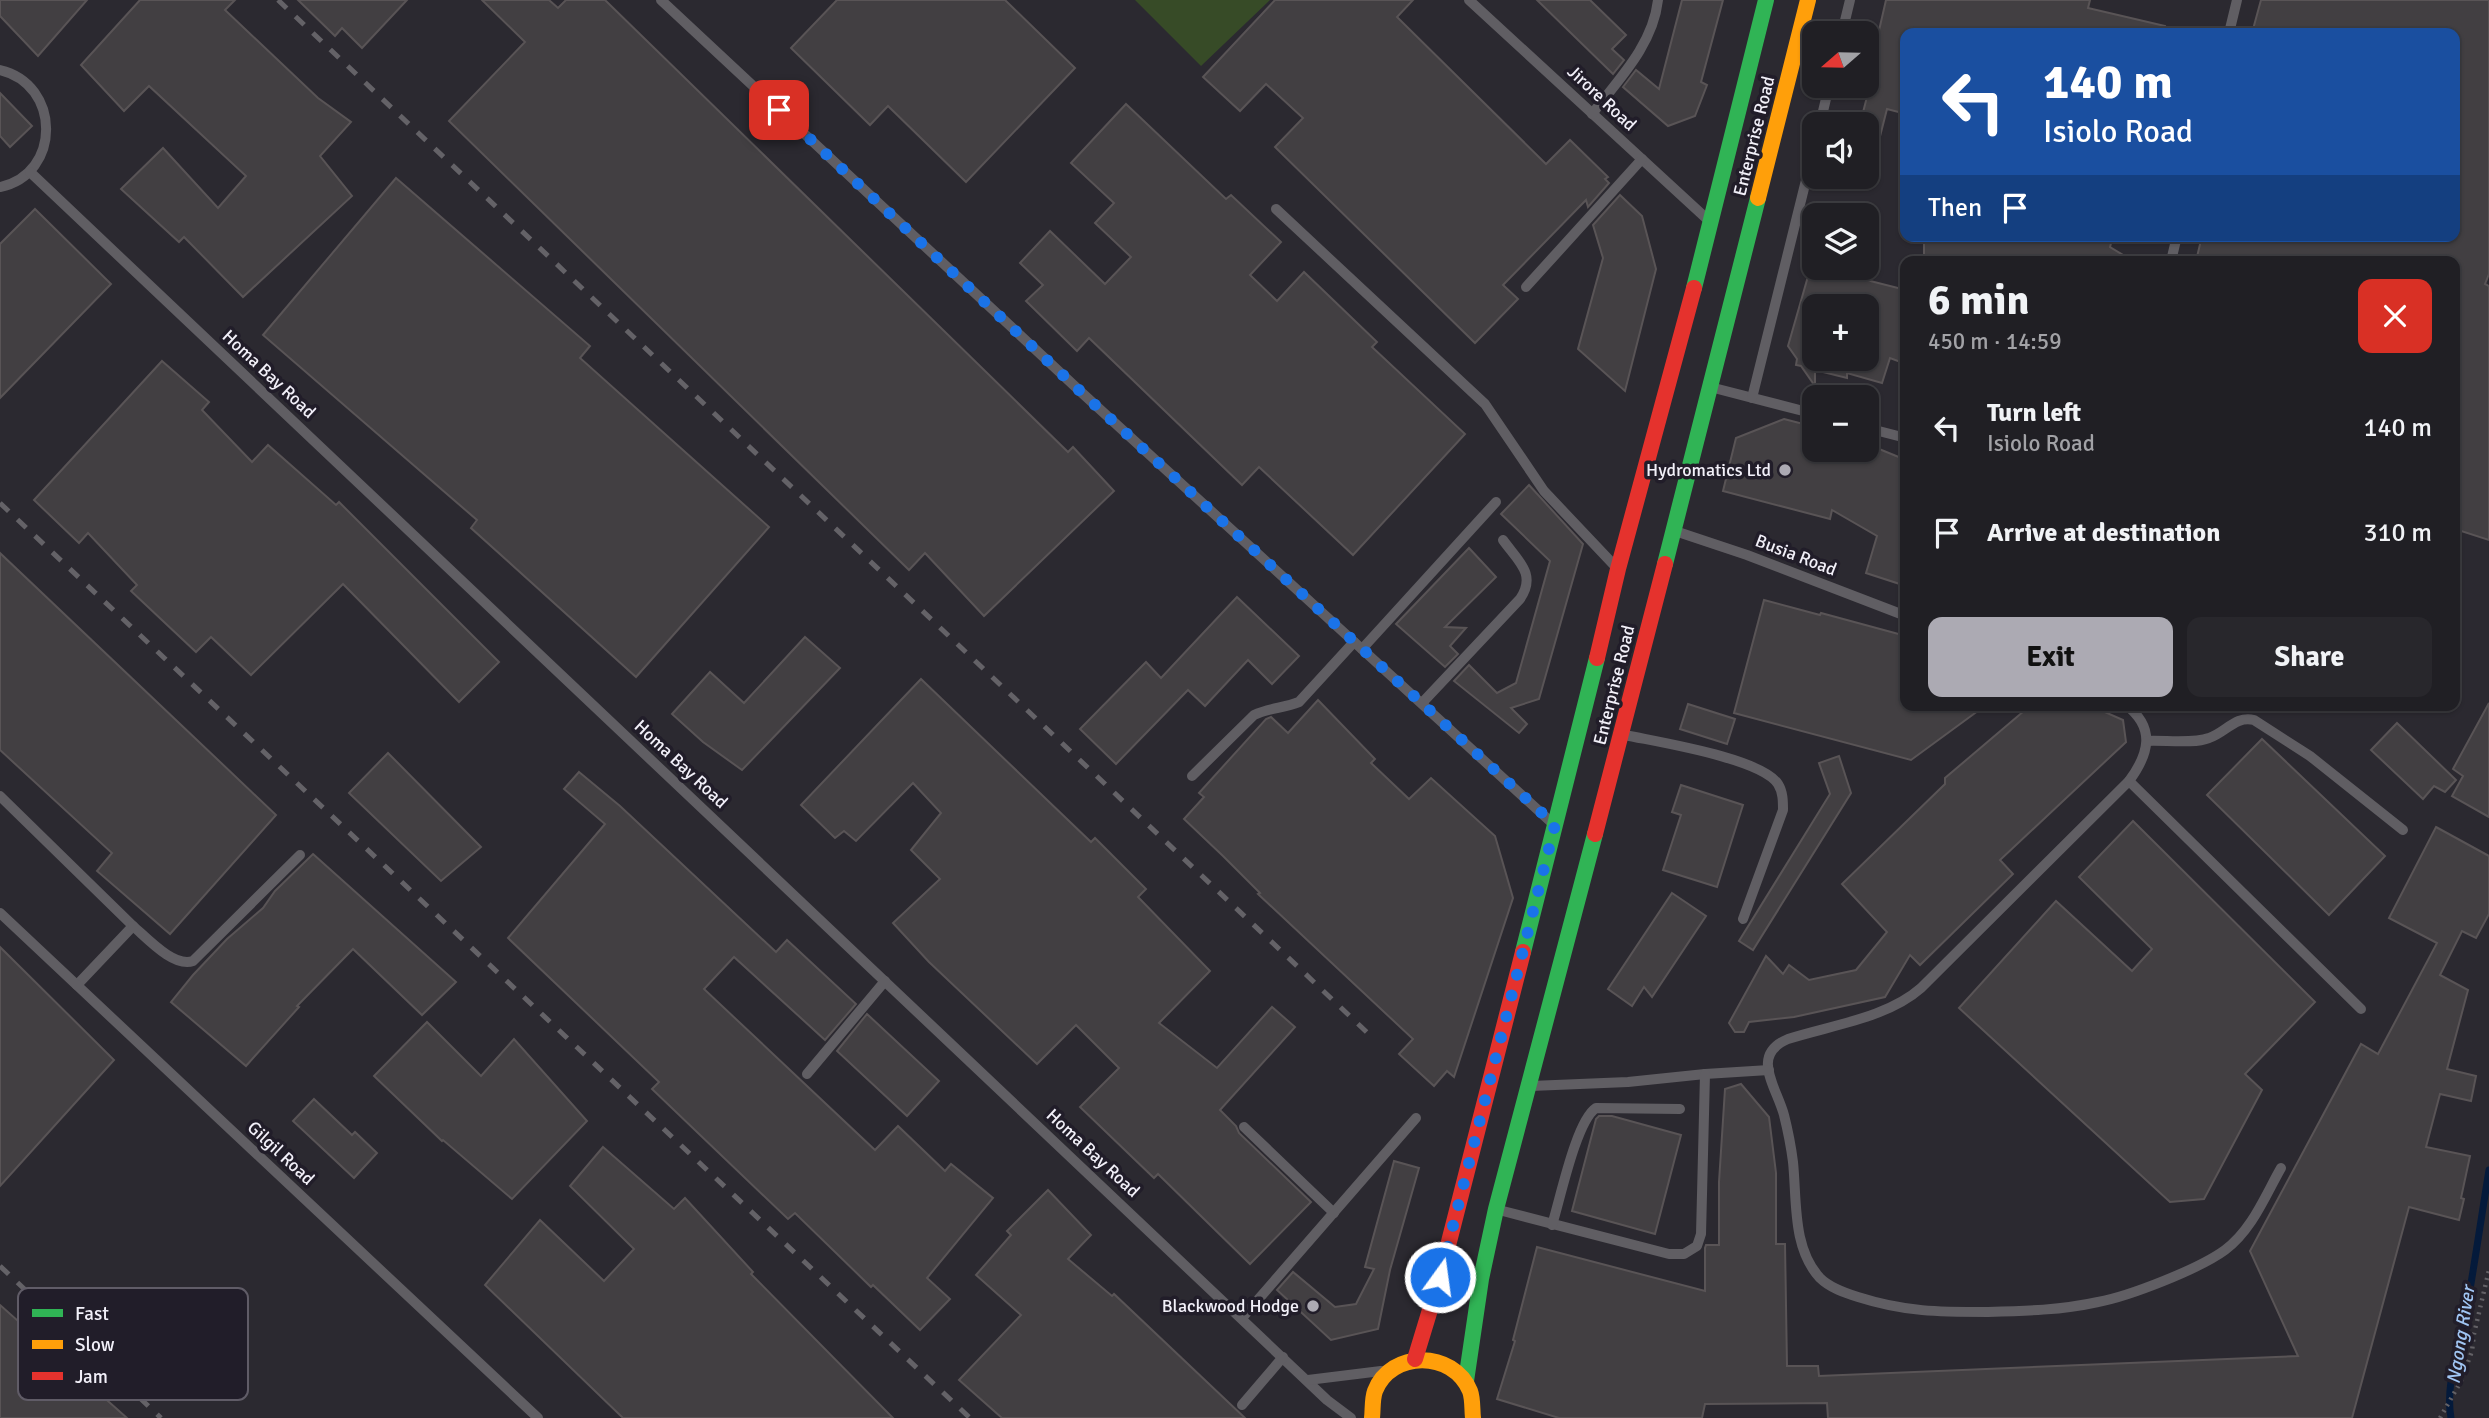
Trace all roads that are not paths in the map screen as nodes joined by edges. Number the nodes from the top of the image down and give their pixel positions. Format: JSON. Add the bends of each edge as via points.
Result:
{"nodes":[{"id":1,"x":661,"y":0,"type":"edge"},
{"id":2,"x":1469,"y":0,"type":"edge"},
{"id":3,"x":1658,"y":0,"type":"edge"},
{"id":4,"x":1766,"y":0,"type":"edge"},
{"id":5,"x":1808,"y":0,"type":"edge"},
{"id":6,"x":1850,"y":0,"type":"edge"},
{"id":7,"x":2237,"y":0,"type":"edge"},
{"id":8,"x":1845,"y":21,"type":"edge"},
{"id":9,"x":2230,"y":28,"type":"edge"},
{"id":10,"x":0,"y":70,"type":"edge"},
{"id":11,"x":1592,"y":114,"type":"junction"},
{"id":12,"x":1642,"y":159,"type":"junction"},
{"id":13,"x":30,"y":172,"type":"junction"},
{"id":14,"x":0,"y":187,"type":"edge"},
{"id":15,"x":1804,"y":189,"type":"edge"},
{"id":16,"x":1276,"y":209,"type":"dead end"},
{"id":17,"x":1710,"y":223,"type":"junction"},
{"id":18,"x":1526,"y":287,"type":"dead end"},
{"id":19,"x":1711,"y":387,"type":"junction"},
{"id":20,"x":1752,"y":398,"type":"junction"},
{"id":21,"x":1802,"y":411,"type":"edge"},
{"id":22,"x":1879,"y":431,"type":"edge"},
{"id":23,"x":1900,"y":436,"type":"edge"},
{"id":24,"x":1496,"y":502,"type":"dead end"},
{"id":25,"x":1674,"y":530,"type":"junction"},
{"id":26,"x":1503,"y":540,"type":"dead end"},
{"id":27,"x":1618,"y":569,"type":"junction"},
{"id":28,"x":1900,"y":614,"type":"edge"},
{"id":29,"x":1358,"y":646,"type":"junction"},
{"id":30,"x":1422,"y":703,"type":"junction"},
{"id":31,"x":2133,"y":711,"type":"edge"},
{"id":32,"x":1622,"y":734,"type":"junction"},
{"id":33,"x":2147,"y":741,"type":"junction"},
{"id":34,"x":1587,"y":744,"type":"junction"},
{"id":35,"x":1617,"y":755,"type":"junction"},
{"id":36,"x":1192,"y":776,"type":"dead end"},
{"id":37,"x":2129,"y":781,"type":"junction"},
{"id":38,"x":0,"y":796,"type":"edge"},
{"id":39,"x":1555,"y":825,"type":"junction"},
{"id":40,"x":2403,"y":830,"type":"dead end"},
{"id":41,"x":300,"y":855,"type":"dead end"},
{"id":42,"x":0,"y":913,"type":"edge"},
{"id":43,"x":1743,"y":919,"type":"dead end"},
{"id":44,"x":133,"y":926,"type":"junction"},
{"id":45,"x":885,"y":981,"type":"junction"},
{"id":46,"x":77,"y":985,"type":"junction"},
{"id":47,"x":2361,"y":1009,"type":"dead end"},
{"id":48,"x":1769,"y":1070,"type":"junction"},
{"id":49,"x":807,"y":1074,"type":"dead end"},
{"id":50,"x":1705,"y":1074,"type":"junction"},
{"id":51,"x":1528,"y":1086,"type":"junction"},
{"id":52,"x":1680,"y":1109,"type":"dead end"},
{"id":53,"x":1416,"y":1118,"type":"dead end"},
{"id":54,"x":1244,"y":1128,"type":"dead end"},
{"id":55,"x":2281,"y":1168,"type":"dead end"},
{"id":56,"x":1496,"y":1209,"type":"junction"},
{"id":57,"x":1334,"y":1213,"type":"junction"},
{"id":58,"x":1552,"y":1225,"type":"junction"},
{"id":59,"x":1242,"y":1318,"type":"junction"},
{"id":60,"x":1283,"y":1357,"type":"junction"},
{"id":61,"x":1415,"y":1359,"type":"junction"},
{"id":62,"x":1389,"y":1370,"type":"junction"},
{"id":63,"x":1308,"y":1380,"type":"junction"},
{"id":64,"x":1466,"y":1381,"type":"junction"},
{"id":65,"x":1242,"y":1405,"type":"dead end"},
{"id":66,"x":538,"y":1418,"type":"edge"},
{"id":67,"x":1351,"y":1418,"type":"edge"},
{"id":68,"x":1372,"y":1418,"type":"edge"},
{"id":69,"x":1473,"y":1418,"type":"edge"}],
"edges":[{"from":1,"to":29,"type":"lane"},
{"from":2,"to":11,"type":"lane","name":"Jirore Road"},
{"from":3,"to":11,"type":"lane","via":[[1646,42]]},
{"from":4,"to":17,"type":"main road","name":"Enterprise Road"},
{"from":5,"to":19,"type":"main road","name":"Enterprise Road"},
{"from":6,"to":8,"type":"lane"},
{"from":7,"to":9,"type":"lane"},
{"from":10,"to":13,"type":"lane","via":[[29,85],[44,108],[44,148]]},
{"from":11,"to":12,"type":"lane","name":"Jirore Road"},
{"from":12,"to":17,"type":"lane","name":"Jirore Road"},
{"from":12,"to":18,"type":"lane"},
{"from":13,"to":14,"type":"lane"},
{"from":13,"to":45,"type":"lane","name":"Homa Bay Road"},
{"from":15,"to":20,"type":"lane"},
{"from":16,"to":27,"type":"lane","via":[[1485,404],[1550,497]]},
{"from":17,"to":27,"type":"main road","name":"Enterprise Road"},
{"from":19,"to":20,"type":"lane"},
{"from":19,"to":25,"type":"main road","name":"Enterprise Road"},
{"from":20,"to":21,"type":"lane"},
{"from":22,"to":23,"type":"lane"},
{"from":24,"to":29,"type":"lane"},
{"from":25,"to":28,"type":"lane","name":"Busia Road"},
{"from":25,"to":32,"type":"main road","name":"Enterprise Road"},
{"from":26,"to":30,"type":"lane","via":[[1527,573],[1528,587]]},
{"from":27,"to":34,"type":"main road","name":"Enterprise Road"},
{"from":29,"to":30,"type":"lane"},
{"from":29,"to":36,"type":"lane","via":[[1299,702],[1254,715]]},
{"from":30,"to":39,"type":"lane"},
{"from":31,"to":33,"type":"lane"},
{"from":32,"to":35,"type":"main road","name":"Enterprise Road"},
{"from":32,"to":43,"type":"lane","via":[[1743,763],[1777,783],[1783,810]]},
{"from":33,"to":37,"type":"lane","via":[[2146,753]]},
{"from":33,"to":40,"type":"lane","via":[[2207,739],[2240,720],[2254,720],[2310,756]]},
{"from":34,"to":35,"type":"main road"},
{"from":34,"to":39,"type":"main road","name":"Enterprise Road"},
{"from":35,"to":51,"type":"main road","name":"Enterprise Road"},
{"from":37,"to":47,"type":"lane"},
{"from":37,"to":48,"type":"lane","via":[[1909,999],[1776,1044],[1769,1052]]},
{"from":38,"to":44,"type":"lane"},
{"from":39,"to":61,"type":"main road","name":"Enterprise Road"},
{"from":41,"to":44,"type":"lane","via":[[186,964]]},
{"from":42,"to":46,"type":"lane","name":"Gilgil Road"},
{"from":44,"to":46,"type":"lane"},
{"from":45,"to":49,"type":"lane"},
{"from":45,"to":59,"type":"lane","name":"Homa Bay Road"},
{"from":46,"to":66,"type":"lane","name":"Gilgil Road"},
{"from":48,"to":50,"type":"lane"},
{"from":48,"to":55,"type":"lane","via":[[1788,1131],[1801,1242],[1809,1261],[1821,1279],[1841,1292],[1899,1308],[1932,1313],[2056,1309],[2101,1302],[2148,1286],[2208,1260],[2235,1242]]},
{"from":50,"to":51,"type":"lane","via":[[1628,1083]]},
{"from":50,"to":58,"type":"lane","via":[[1697,1247],[1684,1254],[1669,1254]]},
{"from":51,"to":56,"type":"main road","name":"Enterprise Road"},
{"from":52,"to":58,"type":"lane","via":[[1596,1108],[1590,1112]]},
{"from":53,"to":57,"type":"lane"},
{"from":54,"to":57,"type":"lane"},
{"from":56,"to":58,"type":"lane"},
{"from":56,"to":64,"type":"main road","name":"Enterprise Road"},
{"from":57,"to":59,"type":"lane"},
{"from":59,"to":60,"type":"lane","name":"Homa Bay Road"},
{"from":60,"to":63,"type":"lane","name":"Homa Bay Road"},
{"from":60,"to":65,"type":"lane"},
{"from":61,"to":62,"type":"main road"},
{"from":61,"to":64,"type":"main road","via":[[1444,1363]]},
{"from":62,"to":63,"type":"lane"},
{"from":62,"to":68,"type":"main road","via":[[1373,1394]]},
{"from":63,"to":67,"type":"lane","name":"Homa Bay Road"},
{"from":64,"to":69,"type":"main road","name":"Enterprise Road"}]}
